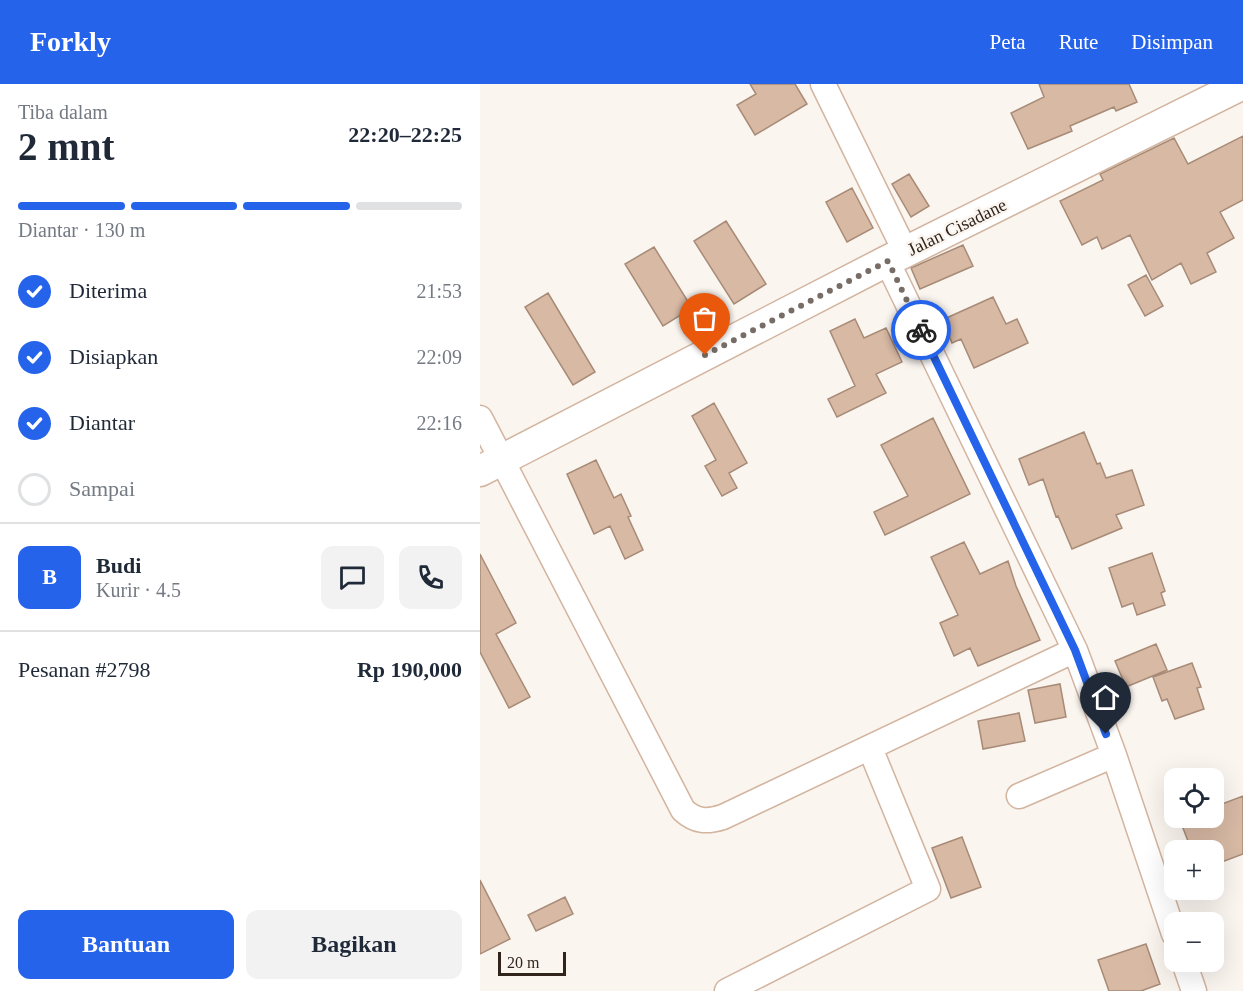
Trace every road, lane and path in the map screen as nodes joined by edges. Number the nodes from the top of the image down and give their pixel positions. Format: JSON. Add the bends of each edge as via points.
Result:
{"nodes":[{"id":1,"x":823,"y":84,"type":"edge"},
{"id":2,"x":1243,"y":84,"type":"edge"},
{"id":3,"x":897,"y":257,"type":"junction"},
{"id":4,"x":480,"y":418,"type":"edge"},
{"id":5,"x":491,"y":465,"type":"edge"},
{"id":6,"x":1075,"y":650,"type":"junction"},
{"id":7,"x":870,"y":748,"type":"junction"},
{"id":8,"x":1114,"y":755,"type":"junction"},
{"id":9,"x":1019,"y":796,"type":"dead end"},
{"id":10,"x":1167,"y":912,"type":"edge"},
{"id":11,"x":1187,"y":972,"type":"edge"},
{"id":12,"x":727,"y":991,"type":"edge"},
{"id":13,"x":1194,"y":991,"type":"edge"}],
"edges":[{"from":1,"to":3,"type":"street"},
{"from":2,"to":3,"type":"street","name":"Jalan Cisadane"},
{"from":3,"to":5,"type":"street","name":"Jalan Cisadane"},
{"from":3,"to":6,"type":"street"},
{"from":4,"to":5,"type":"street"},
{"from":5,"to":7,"type":"street","via":[[689,816],[702,822],[723,818]]},
{"from":6,"to":7,"type":"street"},
{"from":6,"to":8,"type":"street"},
{"from":7,"to":12,"type":"street","via":[[928,889]]},
{"from":8,"to":9,"type":"street"},
{"from":8,"to":10,"type":"street"},
{"from":11,"to":13,"type":"street"}]}
